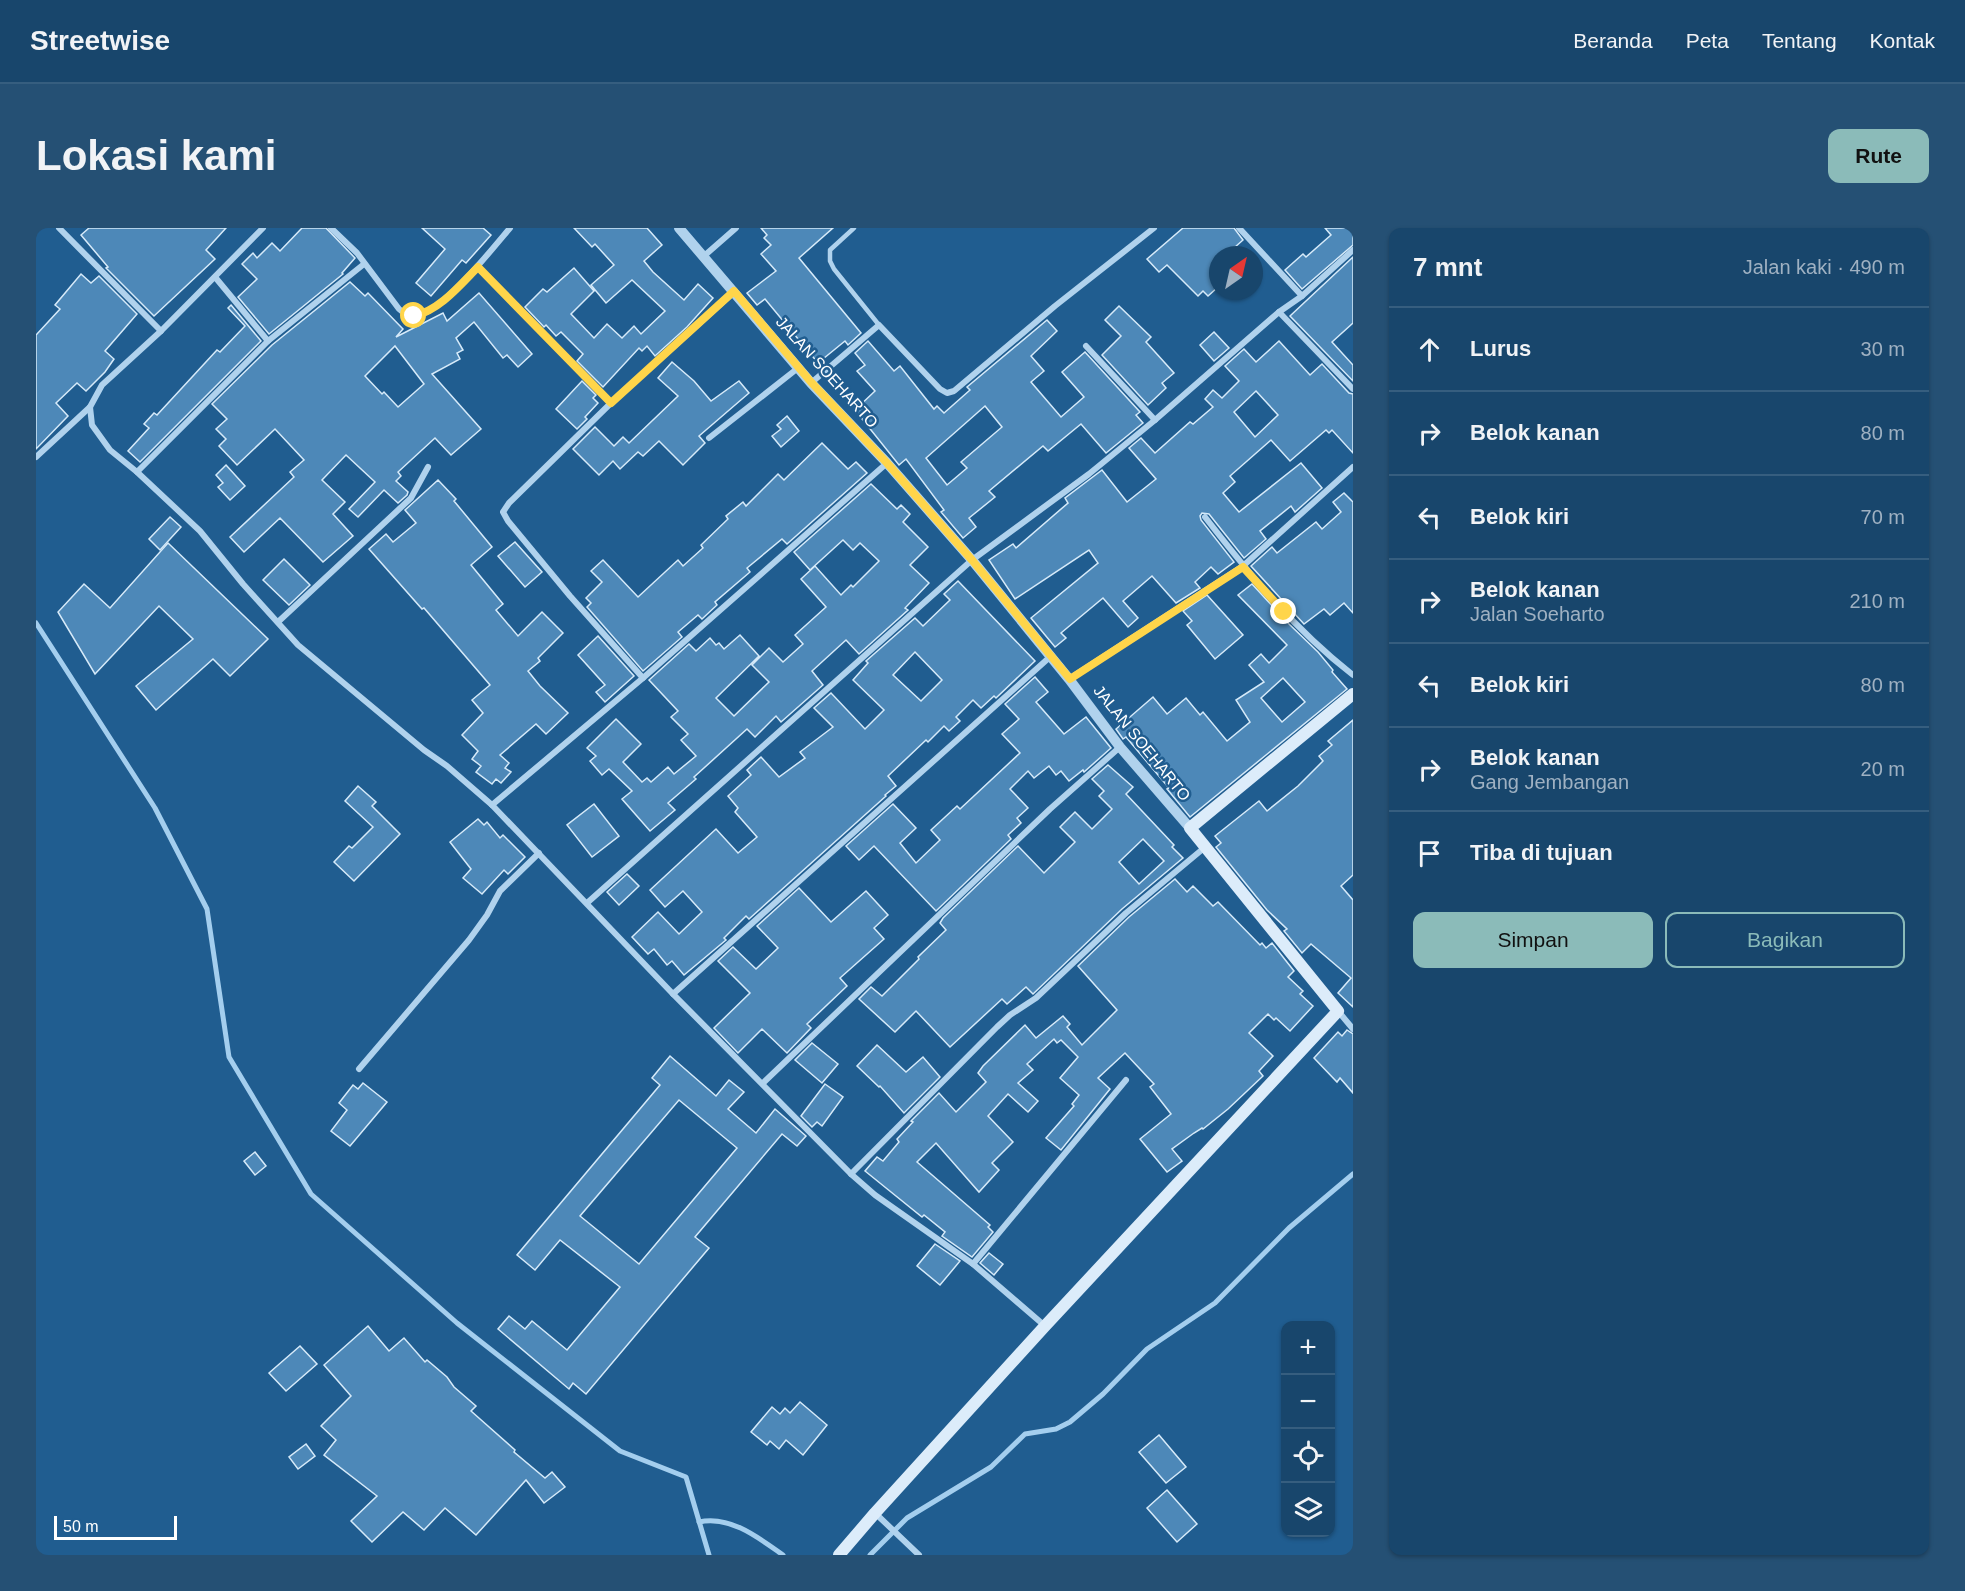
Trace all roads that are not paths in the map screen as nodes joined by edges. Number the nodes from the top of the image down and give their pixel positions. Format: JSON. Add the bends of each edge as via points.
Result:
{"nodes":[{"id":1,"x":59,"y":228,"type":"edge"},
{"id":2,"x":263,"y":228,"type":"edge"},
{"id":3,"x":331,"y":228,"type":"edge"},
{"id":4,"x":510,"y":228,"type":"edge"},
{"id":5,"x":680,"y":228,"type":"edge"},
{"id":6,"x":736,"y":228,"type":"edge"},
{"id":7,"x":854,"y":228,"type":"edge"},
{"id":8,"x":1154,"y":228,"type":"edge"},
{"id":9,"x":1239,"y":228,"type":"edge"},
{"id":10,"x":1353,"y":250,"type":"edge"},
{"id":11,"x":704,"y":256,"type":"junction"},
{"id":12,"x":364,"y":264,"type":"junction"},
{"id":13,"x":478,"y":267,"type":"junction"},
{"id":14,"x":215,"y":277,"type":"junction"},
{"id":15,"x":734,"y":291,"type":"junction"},
{"id":16,"x":1302,"y":296,"type":"junction"},
{"id":17,"x":1279,"y":312,"type":"junction"},
{"id":18,"x":879,"y":325,"type":"junction"},
{"id":19,"x":161,"y":331,"type":"junction"},
{"id":20,"x":268,"y":341,"type":"junction"},
{"id":21,"x":1086,"y":346,"type":"dead end"},
{"id":22,"x":799,"y":367,"type":"junction"},
{"id":23,"x":811,"y":382,"type":"junction"},
{"id":24,"x":1353,"y":389,"type":"edge"},
{"id":25,"x":611,"y":403,"type":"junction"},
{"id":26,"x":90,"y":407,"type":"junction"},
{"id":27,"x":1155,"y":420,"type":"junction"},
{"id":28,"x":709,"y":438,"type":"dead end"},
{"id":29,"x":36,"y":457,"type":"edge"},
{"id":30,"x":887,"y":463,"type":"junction"},
{"id":31,"x":428,"y":467,"type":"dead end"},
{"id":32,"x":1353,"y":467,"type":"edge"},
{"id":33,"x":137,"y":472,"type":"junction"},
{"id":34,"x":1205,"y":517,"type":"dead end"},
{"id":35,"x":972,"y":560,"type":"junction"},
{"id":36,"x":1243,"y":567,"type":"junction"},
{"id":37,"x":278,"y":622,"type":"junction"},
{"id":38,"x":1051,"y":656,"type":"junction"},
{"id":39,"x":1353,"y":675,"type":"edge"},
{"id":40,"x":643,"y":678,"type":"junction"},
{"id":41,"x":1070,"y":679,"type":"junction"},
{"id":42,"x":1353,"y":694,"type":"edge"},
{"id":43,"x":1120,"y":747,"type":"junction"},
{"id":44,"x":492,"y":805,"type":"junction"},
{"id":45,"x":1190,"y":828,"type":"junction"},
{"id":46,"x":1204,"y":848,"type":"junction"},
{"id":47,"x":539,"y":853,"type":"junction"},
{"id":48,"x":587,"y":903,"type":"junction"},
{"id":49,"x":673,"y":994,"type":"junction"},
{"id":50,"x":1338,"y":1011,"type":"junction"},
{"id":51,"x":1353,"y":1029,"type":"edge"},
{"id":52,"x":358,"y":1069,"type":"dead end"},
{"id":53,"x":1126,"y":1080,"type":"dead end"},
{"id":54,"x":763,"y":1083,"type":"junction"},
{"id":55,"x":851,"y":1173,"type":"junction"},
{"id":56,"x":973,"y":1264,"type":"junction"},
{"id":57,"x":1045,"y":1326,"type":"junction"},
{"id":58,"x":875,"y":1513,"type":"junction"},
{"id":59,"x":839,"y":1555,"type":"edge"},
{"id":60,"x":919,"y":1555,"type":"edge"}],
"edges":[{"from":1,"to":19,"type":"street"},
{"from":2,"to":14,"type":"street"},
{"from":3,"to":12,"type":"street"},
{"from":4,"to":13,"type":"street"},
{"from":5,"to":11,"type":"street","name":"JALAN SOEHARTO"},
{"from":6,"to":11,"type":"street"},
{"from":7,"to":18,"type":"lane","via":[[830,250],[830,261]]},
{"from":8,"to":18,"type":"street","via":[[954,391],[940,389]]},
{"from":9,"to":16,"type":"street"},
{"from":10,"to":16,"type":"street"},
{"from":11,"to":15,"type":"street","name":"JALAN SOEHARTO"},
{"from":12,"to":13,"type":"street","via":[[399,309],[414,316],[447,297]]},
{"from":12,"to":20,"type":"street"},
{"from":13,"to":25,"type":"street"},
{"from":14,"to":19,"type":"street"},
{"from":14,"to":20,"type":"street"},
{"from":15,"to":22,"type":"street","name":"JALAN SOEHARTO"},
{"from":15,"to":25,"type":"street"},
{"from":16,"to":17,"type":"street"},
{"from":17,"to":24,"type":"street"},
{"from":17,"to":27,"type":"street"},
{"from":18,"to":23,"type":"street"},
{"from":19,"to":26,"type":"street","via":[[112,374]]},
{"from":20,"to":33,"type":"street"},
{"from":21,"to":27,"type":"street"},
{"from":22,"to":23,"type":"street","name":"JALAN SOEHARTO"},
{"from":22,"to":28,"type":"street"},
{"from":23,"to":30,"type":"street","name":"JALAN SOEHARTO"},
{"from":25,"to":40,"type":"street","via":[[503,512]]},
{"from":26,"to":29,"type":"street"},
{"from":26,"to":33,"type":"street","via":[[92,425],[110,450]]},
{"from":27,"to":35,"type":"street"},
{"from":30,"to":35,"type":"street","name":"JALAN SOEHARTO"},
{"from":30,"to":40,"type":"street"},
{"from":31,"to":37,"type":"street","via":[[411,498]]},
{"from":32,"to":36,"type":"street"},
{"from":33,"to":37,"type":"street","via":[[200,531]]},
{"from":34,"to":36,"type":"street"},
{"from":35,"to":38,"type":"street","name":"JALAN SOEHARTO"},
{"from":35,"to":48,"type":"street"},
{"from":36,"to":39,"type":"street","via":[[1314,643]]},
{"from":36,"to":41,"type":"street"},
{"from":37,"to":44,"type":"street","via":[[298,645]]},
{"from":38,"to":41,"type":"street","name":"JALAN SOEHARTO"},
{"from":38,"to":49,"type":"street"},
{"from":40,"to":44,"type":"street"},
{"from":41,"to":43,"type":"street","name":"JALAN SOEHARTO"},
{"from":42,"to":45,"type":"main road"},
{"from":43,"to":45,"type":"street","name":"JALAN SOEHARTO"},
{"from":43,"to":54,"type":"street"},
{"from":44,"to":47,"type":"street"},
{"from":45,"to":46,"type":"main road","name":"JALAN SOEHARTO"},
{"from":46,"to":50,"type":"main road","name":"JALAN SOEHARTO"},
{"from":46,"to":55,"type":"street","via":[[1126,913],[1036,998],[1010,1015]]},
{"from":47,"to":48,"type":"street"},
{"from":47,"to":52,"type":"street","via":[[500,891],[469,940]]},
{"from":48,"to":49,"type":"street"},
{"from":49,"to":54,"type":"street"},
{"from":50,"to":51,"type":"street"},
{"from":50,"to":57,"type":"main road"},
{"from":53,"to":56,"type":"street"},
{"from":54,"to":55,"type":"street"},
{"from":55,"to":56,"type":"street","via":[[875,1195]]},
{"from":56,"to":57,"type":"street"},
{"from":57,"to":58,"type":"main road"},
{"from":58,"to":59,"type":"main road"},
{"from":58,"to":60,"type":"street"}]}
